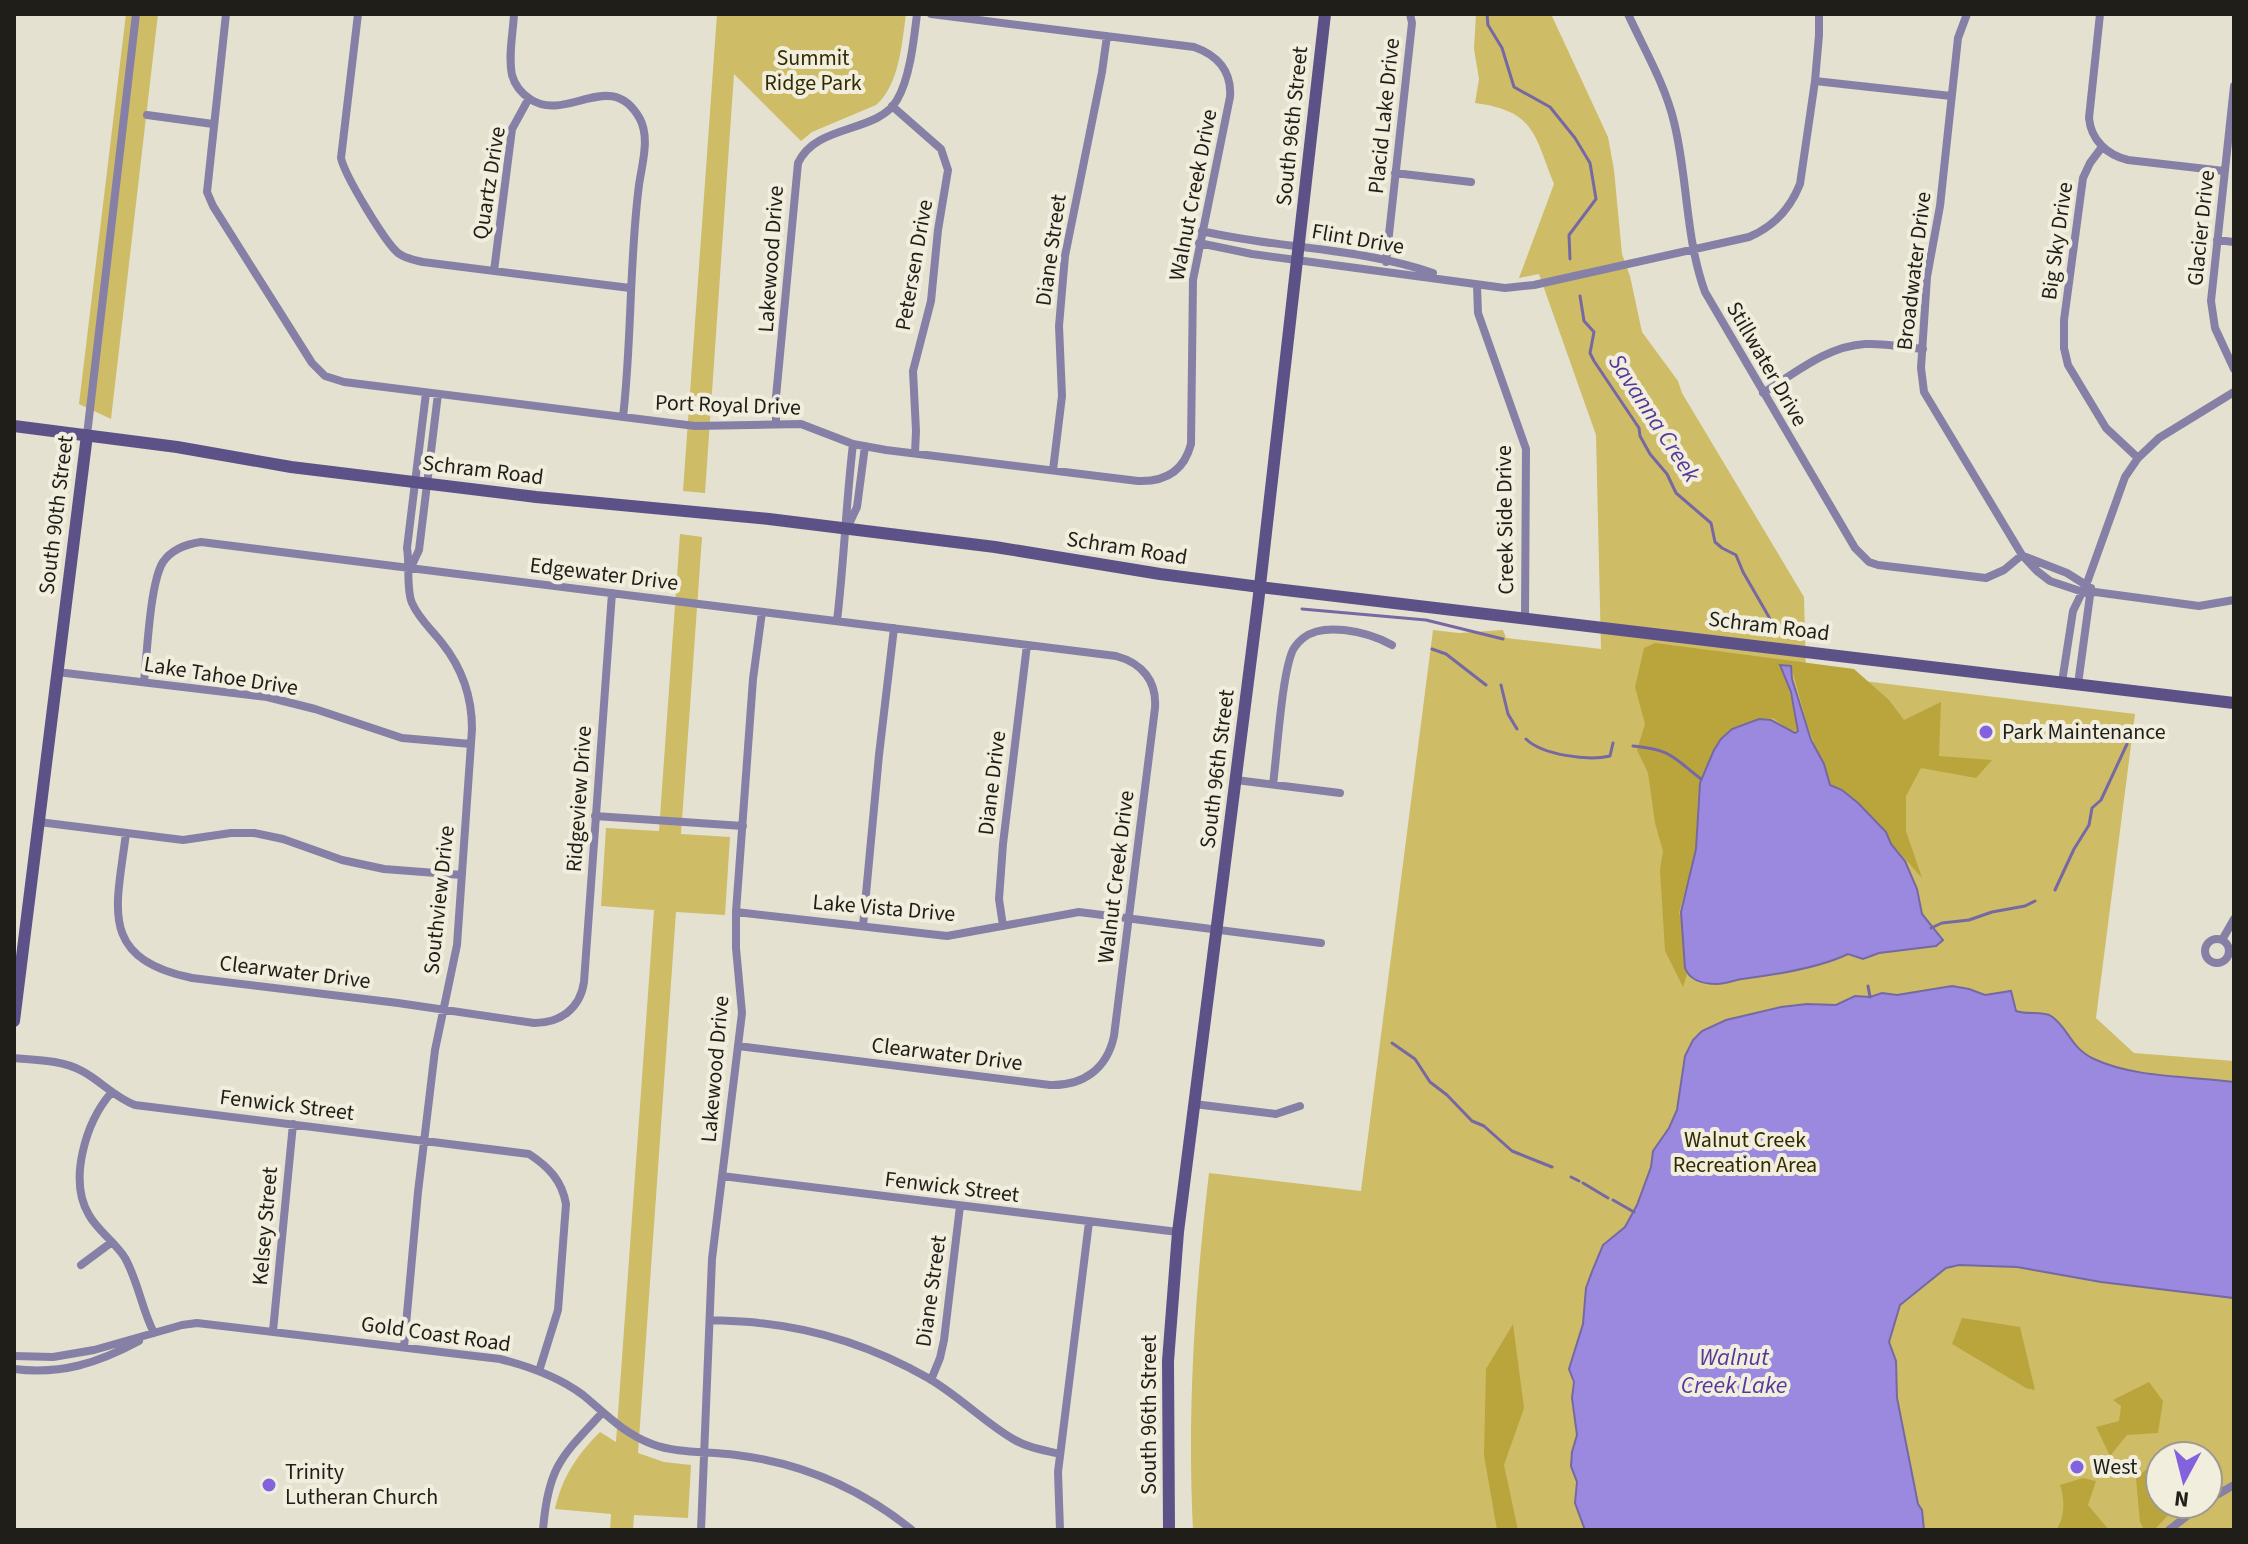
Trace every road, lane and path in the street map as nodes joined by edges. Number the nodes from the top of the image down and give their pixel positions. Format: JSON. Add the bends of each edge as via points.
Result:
{"nodes":[{"id":1,"x":136,"y":14,"type":"edge"},
{"id":2,"x":226,"y":14,"type":"edge"},
{"id":3,"x":358,"y":14,"type":"edge"},
{"id":4,"x":514,"y":14,"type":"edge"},
{"id":5,"x":917,"y":14,"type":"edge"},
{"id":6,"x":931,"y":14,"type":"edge"},
{"id":7,"x":1325,"y":14,"type":"edge"},
{"id":8,"x":1410,"y":14,"type":"edge"},
{"id":9,"x":1628,"y":14,"type":"edge"},
{"id":10,"x":1819,"y":14,"type":"edge"},
{"id":11,"x":1967,"y":14,"type":"edge"},
{"id":12,"x":2100,"y":14,"type":"edge"},
{"id":13,"x":1107,"y":36,"type":"junction"},
{"id":14,"x":1815,"y":81,"type":"junction"},
{"id":15,"x":2234,"y":86,"type":"edge"},
{"id":16,"x":1951,"y":96,"type":"junction"},
{"id":17,"x":529,"y":98,"type":"junction"},
{"id":18,"x":2233,"y":102,"type":"edge"},
{"id":19,"x":892,"y":106,"type":"junction"},
{"id":20,"x":147,"y":115,"type":"dead end"},
{"id":21,"x":213,"y":124,"type":"junction"},
{"id":22,"x":2102,"y":147,"type":"junction"},
{"id":23,"x":2224,"y":171,"type":"junction"},
{"id":24,"x":1395,"y":173,"type":"junction"},
{"id":25,"x":1471,"y":182,"type":"dead end"},
{"id":26,"x":1202,"y":231,"type":"junction"},
{"id":27,"x":2217,"y":240,"type":"junction"},
{"id":28,"x":2234,"y":242,"type":"edge"},
{"id":29,"x":1199,"y":243,"type":"junction"},
{"id":30,"x":1693,"y":249,"type":"junction"},
{"id":31,"x":1298,"y":253,"type":"junction"},
{"id":32,"x":1387,"y":259,"type":"junction"},
{"id":33,"x":1385,"y":270,"type":"junction"},
{"id":34,"x":494,"y":271,"type":"junction"},
{"id":35,"x":1459,"y":282,"type":"junction"},
{"id":36,"x":1477,"y":286,"type":"junction"},
{"id":37,"x":630,"y":288,"type":"junction"},
{"id":38,"x":1923,"y":349,"type":"junction"},
{"id":39,"x":2234,"y":369,"type":"edge"},
{"id":40,"x":2234,"y":392,"type":"edge"},
{"id":41,"x":426,"y":393,"type":"junction"},
{"id":42,"x":1763,"y":393,"type":"junction"},
{"id":43,"x":438,"y":394,"type":"junction"},
{"id":44,"x":623,"y":417,"type":"junction"},
{"id":45,"x":776,"y":424,"type":"junction"},
{"id":46,"x":14,"y":426,"type":"edge"},
{"id":47,"x":87,"y":435,"type":"junction"},
{"id":48,"x":853,"y":444,"type":"junction"},
{"id":49,"x":865,"y":446,"type":"junction"},
{"id":50,"x":915,"y":453,"type":"junction"},
{"id":51,"x":2138,"y":458,"type":"junction"},
{"id":52,"x":1053,"y":470,"type":"junction"},
{"id":53,"x":1173,"y":474,"type":"joint"},
{"id":54,"x":421,"y":482,"type":"junction"},
{"id":55,"x":847,"y":529,"type":"junction"},
{"id":56,"x":2022,"y":555,"type":"junction"},
{"id":57,"x":411,"y":568,"type":"junction"},
{"id":58,"x":1260,"y":587,"type":"junction"},
{"id":59,"x":2088,"y":588,"type":"junction"},
{"id":60,"x":612,"y":593,"type":"junction"},
{"id":61,"x":2234,"y":600,"type":"edge"},
{"id":62,"x":762,"y":612,"type":"junction"},
{"id":63,"x":1525,"y":617,"type":"junction"},
{"id":64,"x":837,"y":621,"type":"junction"},
{"id":65,"x":894,"y":628,"type":"junction"},
{"id":66,"x":1027,"y":645,"type":"junction"},
{"id":67,"x":1392,"y":645,"type":"dead end"},
{"id":68,"x":57,"y":672,"type":"junction"},
{"id":69,"x":144,"y":682,"type":"junction"},
{"id":70,"x":2062,"y":682,"type":"junction"},
{"id":71,"x":2078,"y":684,"type":"junction"},
{"id":72,"x":1154,"y":688,"type":"joint"},
{"id":73,"x":2234,"y":703,"type":"edge"},
{"id":74,"x":471,"y":744,"type":"junction"},
{"id":75,"x":1236,"y":780,"type":"junction"},
{"id":76,"x":1273,"y":784,"type":"junction"},
{"id":77,"x":1340,"y":793,"type":"dead end"},
{"id":78,"x":595,"y":816,"type":"junction"},
{"id":79,"x":39,"y":822,"type":"junction"},
{"id":80,"x":743,"y":826,"type":"junction"},
{"id":81,"x":126,"y":833,"type":"junction"},
{"id":82,"x":462,"y":875,"type":"junction"},
{"id":83,"x":736,"y":912,"type":"junction"},
{"id":84,"x":1129,"y":918,"type":"junction"},
{"id":85,"x":2234,"y":919,"type":"edge"},
{"id":86,"x":863,"y":926,"type":"junction"},
{"id":87,"x":1003,"y":926,"type":"junction"},
{"id":88,"x":1217,"y":930,"type":"junction"},
{"id":89,"x":2222,"y":940,"type":"dead end"},
{"id":90,"x":1321,"y":943,"type":"dead end"},
{"id":91,"x":576,"y":1005,"type":"joint"},
{"id":92,"x":443,"y":1010,"type":"junction"},
{"id":93,"x":14,"y":1021,"type":"edge"},
{"id":94,"x":738,"y":1046,"type":"junction"},
{"id":95,"x":14,"y":1058,"type":"edge"},
{"id":96,"x":1099,"y":1067,"type":"joint"},
{"id":97,"x":111,"y":1093,"type":"junction"},
{"id":98,"x":1194,"y":1104,"type":"junction"},
{"id":99,"x":1300,"y":1106,"type":"dead end"},
{"id":100,"x":293,"y":1124,"type":"junction"},
{"id":101,"x":424,"y":1140,"type":"junction"},
{"id":102,"x":722,"y":1176,"type":"junction"},
{"id":103,"x":960,"y":1206,"type":"junction"},
{"id":104,"x":1089,"y":1222,"type":"junction"},
{"id":105,"x":1178,"y":1232,"type":"junction"},
{"id":106,"x":112,"y":1242,"type":"junction"},
{"id":107,"x":81,"y":1265,"type":"dead end"},
{"id":108,"x":710,"y":1320,"type":"junction"},
{"id":109,"x":273,"y":1331,"type":"junction"},
{"id":110,"x":154,"y":1333,"type":"junction"},
{"id":111,"x":404,"y":1347,"type":"junction"},
{"id":112,"x":14,"y":1356,"type":"edge"},
{"id":113,"x":14,"y":1369,"type":"edge"},
{"id":114,"x":539,"y":1371,"type":"junction"},
{"id":115,"x":931,"y":1380,"type":"junction"},
{"id":116,"x":602,"y":1413,"type":"junction"},
{"id":117,"x":704,"y":1453,"type":"junction"},
{"id":118,"x":1060,"y":1454,"type":"junction"},
{"id":119,"x":543,"y":1530,"type":"edge"},
{"id":120,"x":701,"y":1530,"type":"edge"},
{"id":121,"x":912,"y":1530,"type":"edge"},
{"id":122,"x":1060,"y":1530,"type":"edge"},
{"id":123,"x":1169,"y":1530,"type":"edge"}],
"edges":[{"from":1,"to":47,"type":"street","name":"South 90th Street"},
{"from":2,"to":21,"type":"street"},
{"from":3,"to":34,"type":"street","via":[[341,158],[346,174],[402,256]]},
{"from":4,"to":17,"type":"street","via":[[513,78]]},
{"from":5,"to":19,"type":"street","via":[[912,48]]},
{"from":6,"to":13,"type":"street"},
{"from":7,"to":31,"type":"main road","name":"South 96th Street"},
{"from":8,"to":24,"type":"street","name":"Placid Lake Drive"},
{"from":9,"to":30,"type":"street","name":"Stillwater Drive","via":[[1670,107]]},
{"from":10,"to":14,"type":"street","name":"Flint Drive"},
{"from":11,"to":16,"type":"street","name":"Broadwater Drive","via":[[1958,38]]},
{"from":12,"to":22,"type":"street","via":[[2089,118]]},
{"from":13,"to":26,"type":"street","name":"Walnut Creek Drive","via":[[1194,47],[1221,63],[1230,97]]},
{"from":13,"to":52,"type":"street","name":"Diane Street","via":[[1065,256],[1059,326],[1062,396]]},
{"from":14,"to":16,"type":"street"},
{"from":14,"to":30,"type":"street","name":"Flint Drive","via":[[1804,171],[1788,207],[1756,234]]},
{"from":15,"to":18,"type":"street","name":"Glacier Drive"},
{"from":16,"to":38,"type":"street","name":"Broadwater Drive","via":[[1940,206],[1928,264]]},
{"from":17,"to":34,"type":"street","name":"Quartz Drive","via":[[512,129]]},
{"from":17,"to":37,"type":"street","via":[[557,107],[592,95],[609,96],[626,103],[639,118],[645,144]]},
{"from":18,"to":23,"type":"street","name":"Glacier Drive"},
{"from":19,"to":45,"type":"street","name":"Lakewood Drive","via":[[813,144],[798,163]]},
{"from":19,"to":50,"type":"street","name":"Petersen Drive","via":[[941,149],[948,170],[931,301],[913,371]]},
{"from":20,"to":21,"type":"street"},
{"from":21,"to":41,"type":"street","name":"Port Royal Drive","via":[[209,198],[312,363],[325,376],[344,382]]},
{"from":22,"to":23,"type":"street","via":[[2128,160]]},
{"from":22,"to":51,"type":"street","name":"Big Sky Drive","via":[[2083,178],[2064,348],[2068,365],[2106,428]]},
{"from":23,"to":27,"type":"street","name":"Glacier Drive"},
{"from":24,"to":25,"type":"street"},
{"from":24,"to":32,"type":"street","name":"Placid Lake Drive"},
{"from":26,"to":29,"type":"street","name":"Walnut Creek Drive"},
{"from":26,"to":31,"type":"street","name":"Flint Drive"},
{"from":27,"to":28,"type":"street"},
{"from":27,"to":39,"type":"street","name":"Glacier Drive","via":[[2211,311]]},
{"from":29,"to":31,"type":"street","name":"Flint Drive"},
{"from":29,"to":53,"type":"street","name":"Walnut Creek Drive","via":[[1192,297],[1191,444]]},
{"from":30,"to":36,"type":"street","name":"Flint Drive","via":[[1519,288]]},
{"from":30,"to":42,"type":"street","name":"Stillwater Drive","via":[[1708,299]]},
{"from":31,"to":32,"type":"street","name":"Flint Drive"},
{"from":31,"to":33,"type":"street","name":"Flint Drive"},
{"from":31,"to":58,"type":"main road","name":"South 96th Street"},
{"from":32,"to":33,"type":"street","name":"Placid Lake Drive"},
{"from":32,"to":35,"type":"street","name":"Flint Drive"},
{"from":33,"to":35,"type":"street","name":"Flint Drive"},
{"from":34,"to":37,"type":"street"},
{"from":35,"to":36,"type":"street","name":"Flint Drive"},
{"from":36,"to":63,"type":"street","name":"Creek Side Drive","via":[[1478,313],[1526,449]]},
{"from":37,"to":44,"type":"street"},
{"from":38,"to":42,"type":"street","via":[[1851,345],[1824,355]]},
{"from":38,"to":56,"type":"street","name":"Broadwater Drive","via":[[1921,379],[1928,401]]},
{"from":40,"to":51,"type":"street","via":[[2172,428]]},
{"from":41,"to":43,"type":"street","name":"Port Royal Drive"},
{"from":41,"to":54,"type":"street","name":"Southview Drive"},
{"from":42,"to":56,"type":"street","name":"Stillwater Drive","via":[[1855,548],[1869,562],[1977,578],[1994,575]]},
{"from":43,"to":44,"type":"street","name":"Port Royal Drive"},
{"from":43,"to":54,"type":"street","name":"Southview Drive"},
{"from":44,"to":45,"type":"street","name":"Port Royal Drive","via":[[695,426]]},
{"from":45,"to":48,"type":"street","name":"Port Royal Drive","via":[[809,426]]},
{"from":46,"to":47,"type":"main road","name":"Schram Road"},
{"from":47,"to":54,"type":"main road","name":"Schram Road"},
{"from":47,"to":68,"type":"main road","name":"South 90th Street"},
{"from":48,"to":49,"type":"street","name":"Port Royal Drive"},
{"from":48,"to":55,"type":"street"},
{"from":49,"to":50,"type":"street","name":"Port Royal Drive"},
{"from":49,"to":55,"type":"street","via":[[857,507]]},
{"from":50,"to":52,"type":"street","name":"Port Royal Drive"},
{"from":51,"to":59,"type":"street","via":[[2119,491]]},
{"from":52,"to":53,"type":"street","name":"Port Royal Drive","via":[[1148,481]]},
{"from":54,"to":55,"type":"main road","name":"Schram Road"},
{"from":54,"to":57,"type":"street","name":"Southview Drive","via":[[419,550]]},
{"from":55,"to":58,"type":"main road","name":"Schram Road"},
{"from":55,"to":64,"type":"street"},
{"from":56,"to":59,"type":"street","via":[[2067,573]]},
{"from":56,"to":59,"type":"street","name":"Broadwater Drive","via":[[2050,581]]},
{"from":57,"to":60,"type":"street","name":"Edgewater Drive"},
{"from":57,"to":69,"type":"street","name":"Edgewater Drive","via":[[211,543],[185,545],[158,573]]},
{"from":57,"to":74,"type":"street","name":"Southview Drive","via":[[413,606],[455,661],[467,690]]},
{"from":58,"to":63,"type":"main road","name":"Schram Road"},
{"from":58,"to":75,"type":"main road","name":"South 96th Street"},
{"from":59,"to":61,"type":"street","via":[[2199,606]]},
{"from":59,"to":70,"type":"street","via":[[2070,621]]},
{"from":59,"to":71,"type":"street"},
{"from":60,"to":62,"type":"street","name":"Edgewater Drive"},
{"from":60,"to":78,"type":"street","name":"Ridgeview Drive"},
{"from":62,"to":64,"type":"street","name":"Edgewater Drive"},
{"from":62,"to":80,"type":"street","name":"Lakewood Drive"},
{"from":63,"to":70,"type":"main road","name":"Schram Road"},
{"from":64,"to":65,"type":"street","name":"Edgewater Drive"},
{"from":65,"to":66,"type":"street","name":"Edgewater Drive"},
{"from":65,"to":86,"type":"street"},
{"from":66,"to":72,"type":"street","name":"Edgewater Drive","via":[[1124,658],[1145,671]]},
{"from":66,"to":87,"type":"street","name":"Diane Drive","via":[[1003,844]]},
{"from":67,"to":76,"type":"street","via":[[1375,635],[1328,628],[1295,646],[1287,667]]},
{"from":68,"to":69,"type":"street","name":"Lake Tahoe Drive"},
{"from":68,"to":79,"type":"main road","name":"South 90th Street"},
{"from":69,"to":74,"type":"street","name":"Lake Tahoe Drive","via":[[267,697],[402,738]]},
{"from":70,"to":71,"type":"main road","name":"Schram Road"},
{"from":71,"to":73,"type":"main road","name":"Schram Road"},
{"from":72,"to":84,"type":"street","name":"Walnut Creek Drive"},
{"from":74,"to":82,"type":"street","name":"Southview Drive"},
{"from":75,"to":76,"type":"street"},
{"from":75,"to":88,"type":"main road","name":"South 96th Street"},
{"from":76,"to":77,"type":"street"},
{"from":78,"to":80,"type":"street"},
{"from":78,"to":91,"type":"street","name":"Ridgeview Drive","via":[[584,982]]},
{"from":79,"to":81,"type":"street"},
{"from":79,"to":93,"type":"main road","name":"South 90th Street"},
{"from":80,"to":83,"type":"street","name":"Lakewood Drive"},
{"from":81,"to":82,"type":"street","via":[[183,840],[254,833],[384,869]]},
{"from":81,"to":92,"type":"street","name":"Clearwater Drive","via":[[116,917],[132,948],[153,964],[192,978]]},
{"from":82,"to":92,"type":"street","name":"Southview Drive","via":[[457,945]]},
{"from":83,"to":86,"type":"street","name":"Lake Vista Drive"},
{"from":83,"to":94,"type":"street","name":"Lakewood Drive","via":[[743,1004]]},
{"from":84,"to":87,"type":"street","name":"Lake Vista Drive","via":[[1079,912]]},
{"from":84,"to":88,"type":"street","name":"Lake Vista Drive"},
{"from":84,"to":96,"type":"street","name":"Walnut Creek Drive","via":[[1114,1036]]},
{"from":85,"to":89,"type":"street"},
{"from":86,"to":87,"type":"street","name":"Lake Vista Drive","via":[[947,936]]},
{"from":88,"to":90,"type":"street","name":"Lake Vista Drive"},
{"from":88,"to":98,"type":"main road","name":"South 96th Street"},
{"from":91,"to":92,"type":"street","name":"Clearwater Drive","via":[[544,1023]]},
{"from":92,"to":101,"type":"street","name":"Southview Drive"},
{"from":94,"to":96,"type":"street","name":"Clearwater Drive","via":[[1050,1085],[1078,1081]]},
{"from":94,"to":102,"type":"street","name":"Lakewood Drive"},
{"from":95,"to":97,"type":"street","name":"Fenwick Street","via":[[63,1064]]},
{"from":97,"to":100,"type":"street","name":"Fenwick Street","via":[[137,1105]]},
{"from":97,"to":106,"type":"street","via":[[87,1137],[80,1184],[90,1218]]},
{"from":98,"to":99,"type":"street","via":[[1276,1114]]},
{"from":98,"to":105,"type":"main road","name":"South 96th Street"},
{"from":100,"to":101,"type":"street","name":"Fenwick Street"},
{"from":100,"to":109,"type":"street","name":"Kelsey Street"},
{"from":101,"to":111,"type":"street","name":"Southview Drive"},
{"from":101,"to":114,"type":"street","name":"Fenwick Street","via":[[529,1154],[562,1187],[566,1204],[558,1310]]},
{"from":102,"to":103,"type":"street","name":"Fenwick Street"},
{"from":102,"to":108,"type":"street","name":"Lakewood Drive"},
{"from":103,"to":104,"type":"street","name":"Fenwick Street"},
{"from":103,"to":115,"type":"street","name":"Diane Street","via":[[944,1340]]},
{"from":104,"to":105,"type":"street","name":"Fenwick Street"},
{"from":104,"to":118,"type":"street"},
{"from":105,"to":123,"type":"main road","name":"South 96th Street","via":[[1168,1361]]},
{"from":106,"to":107,"type":"street"},
{"from":106,"to":110,"type":"street","via":[[125,1258]]},
{"from":108,"to":115,"type":"street","via":[[827,1336]]},
{"from":108,"to":117,"type":"street","name":"Lakewood Drive"},
{"from":109,"to":110,"type":"street","name":"Gold Coast Road","via":[[197,1323]]},
{"from":109,"to":111,"type":"street","name":"Gold Coast Road"},
{"from":110,"to":112,"type":"street","name":"Gold Coast Road","via":[[70,1354]]},
{"from":110,"to":113,"type":"street","name":"Gold Coast Road","via":[[93,1363],[53,1371]]},
{"from":111,"to":114,"type":"street","name":"Gold Coast Road","via":[[500,1359]]},
{"from":114,"to":116,"type":"street","name":"Gold Coast Road","via":[[581,1394]]},
{"from":115,"to":118,"type":"street","via":[[1014,1440]]},
{"from":116,"to":117,"type":"street","name":"Gold Coast Road","via":[[655,1445]]},
{"from":116,"to":119,"type":"street","via":[[553,1472]]},
{"from":117,"to":120,"type":"street","name":"Lakewood Drive"},
{"from":117,"to":121,"type":"street","name":"Gold Coast Road","via":[[803,1468],[861,1494]]},
{"from":118,"to":122,"type":"street"}]}
